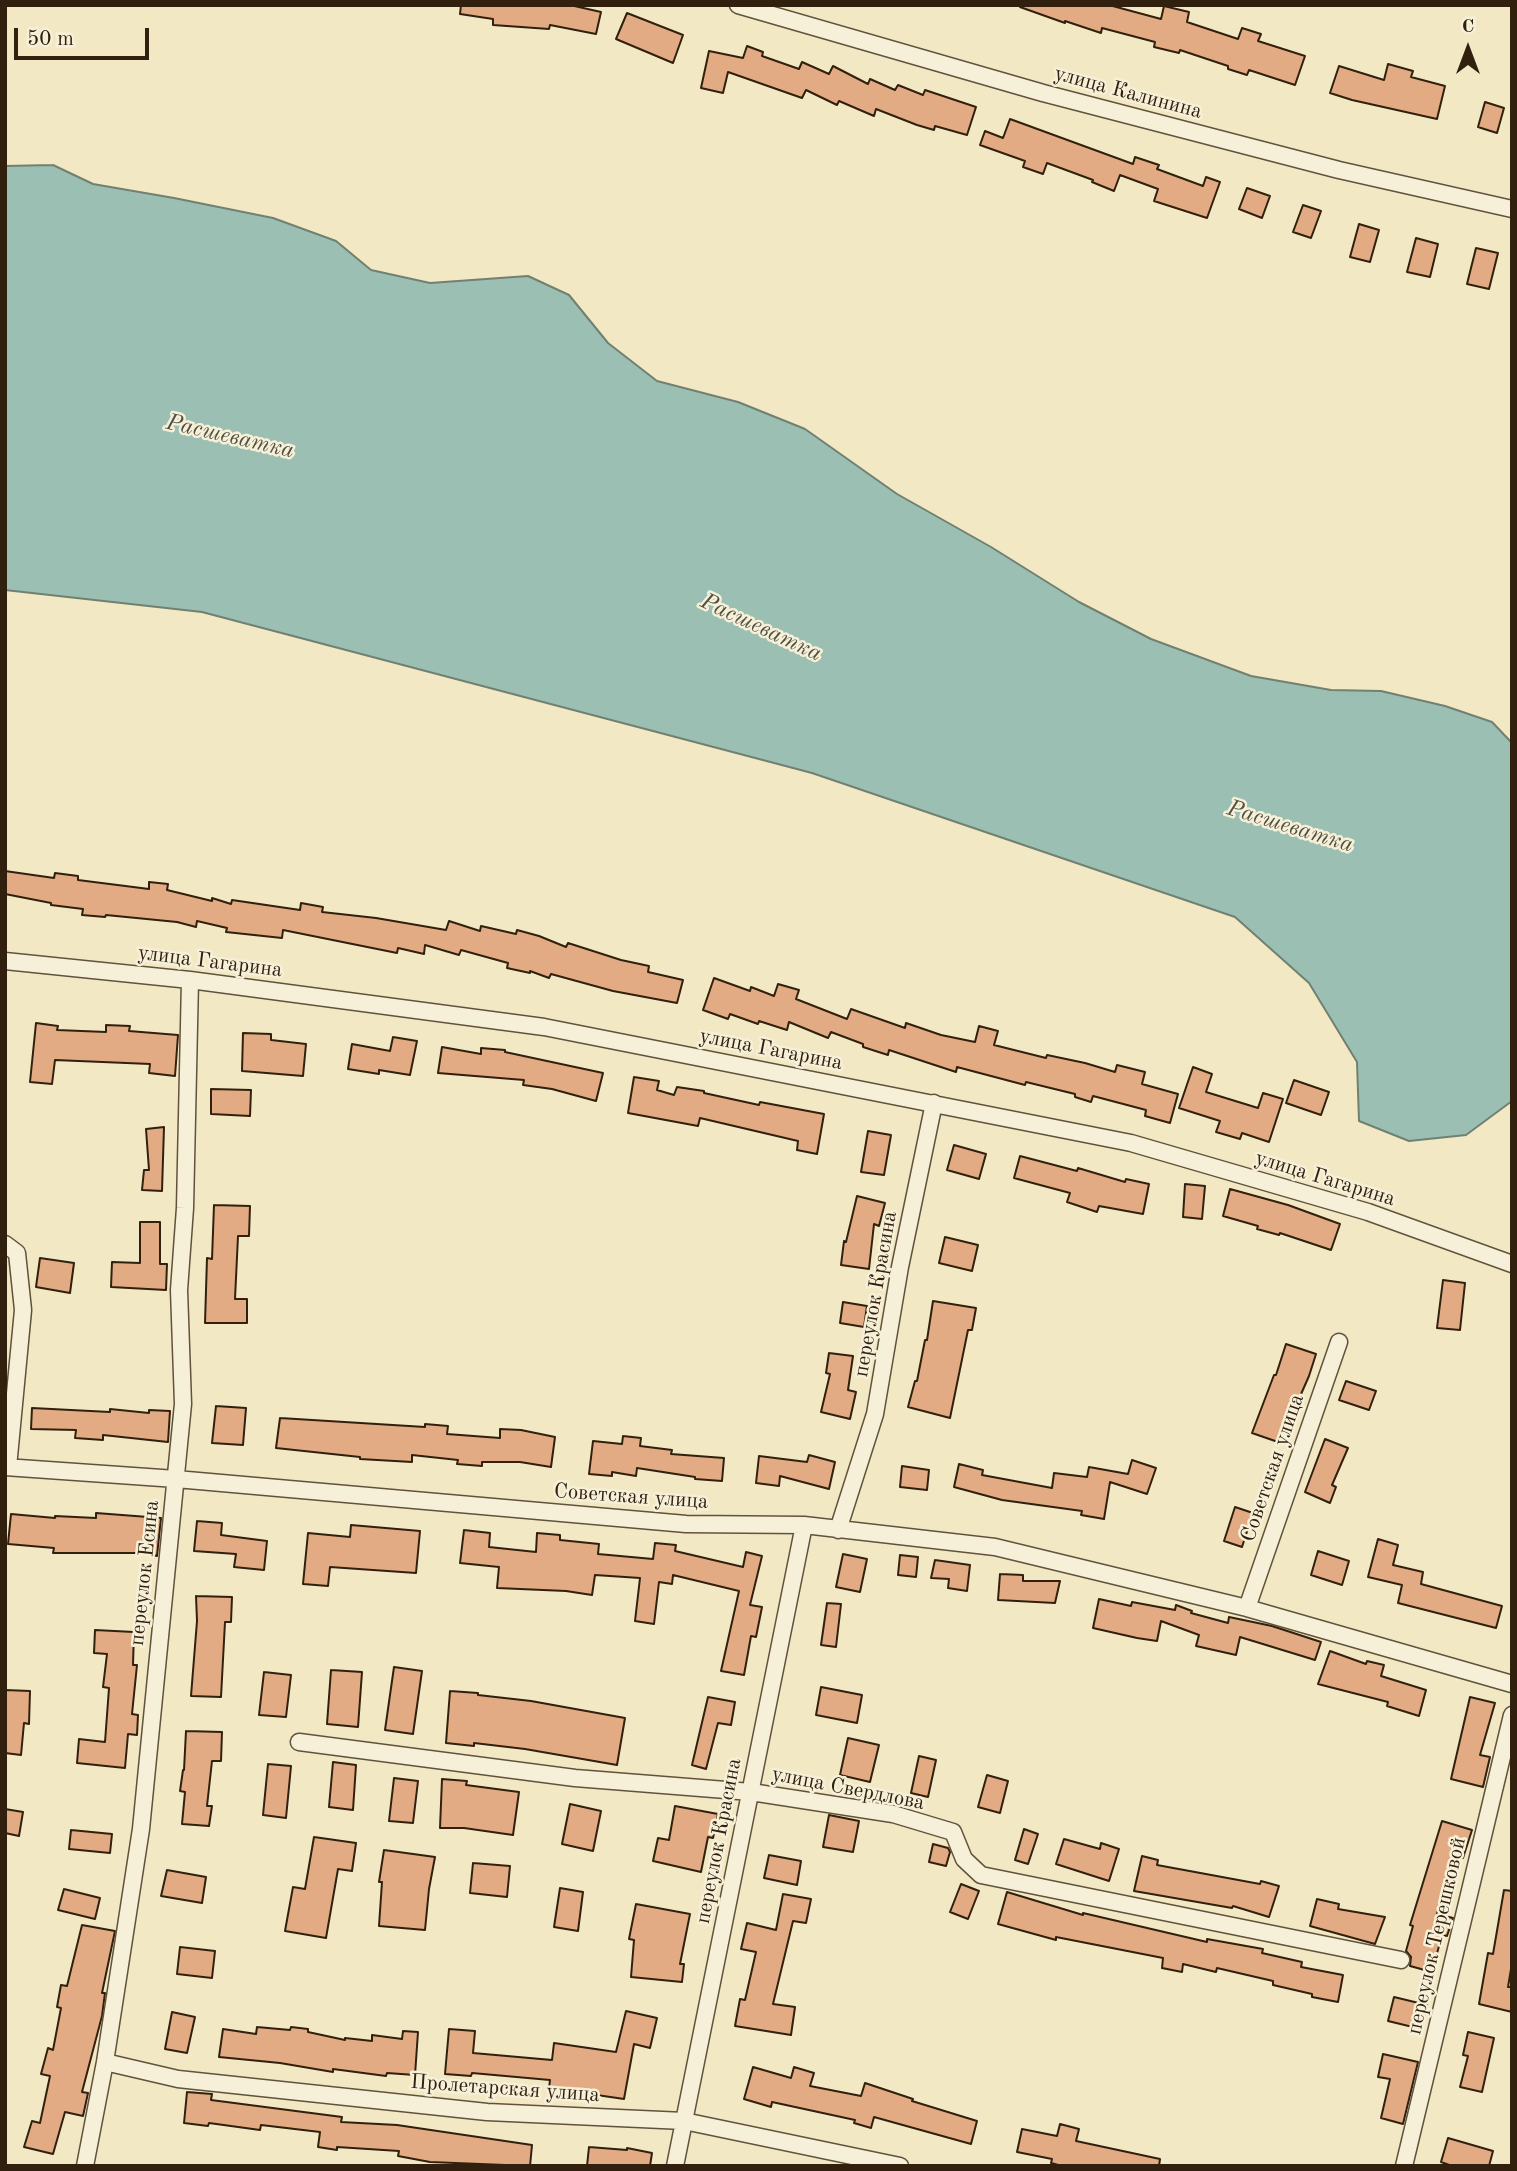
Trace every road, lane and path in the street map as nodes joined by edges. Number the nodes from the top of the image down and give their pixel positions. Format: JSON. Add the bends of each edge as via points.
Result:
{"nodes":[{"id":1,"x":737,"y":5,"type":"edge"},
{"id":2,"x":1512,"y":209,"type":"edge"},
{"id":3,"x":5,"y":961,"type":"edge"},
{"id":4,"x":190,"y":980,"type":"junction"},
{"id":5,"x":934,"y":1103,"type":"junction"},
{"id":6,"x":5,"y":1244,"type":"edge"},
{"id":7,"x":1512,"y":1264,"type":"edge"},
{"id":8,"x":1339,"y":1342,"type":"dead end"},
{"id":9,"x":6,"y":1467,"type":"edge"},
{"id":10,"x":176,"y":1479,"type":"junction"},
{"id":11,"x":804,"y":1525,"type":"junction"},
{"id":12,"x":838,"y":1530,"type":"junction"},
{"id":13,"x":1247,"y":1608,"type":"junction"},
{"id":14,"x":1512,"y":1684,"type":"edge"},
{"id":15,"x":1512,"y":1715,"type":"edge"},
{"id":16,"x":299,"y":1742,"type":"dead end"},
{"id":17,"x":751,"y":1792,"type":"junction"},
{"id":18,"x":1401,"y":1960,"type":"dead end"},
{"id":19,"x":105,"y":2062,"type":"junction"},
{"id":20,"x":684,"y":2121,"type":"junction"},
{"id":21,"x":85,"y":2166,"type":"edge"},
{"id":22,"x":675,"y":2166,"type":"edge"},
{"id":23,"x":900,"y":2166,"type":"edge"},
{"id":24,"x":1404,"y":2166,"type":"edge"}],
"edges":[{"from":1,"to":2,"type":"street","name":"улица Калинина","via":[[1043,93],[1326,167]]},
{"from":3,"to":4,"type":"street","name":"улица Гагарина"},
{"from":4,"to":5,"type":"street","name":"улица Гагарина","via":[[544,1027]]},
{"from":4,"to":10,"type":"street","name":"переулок Есина","via":[[179,1290],[183,1404]]},
{"from":5,"to":7,"type":"street","name":"улица Гагарина","via":[[1131,1143],[1368,1212]]},
{"from":5,"to":12,"type":"street","name":"переулок Красина","via":[[875,1414]]},
{"from":6,"to":9,"type":"street","via":[[17,1253],[23,1310]]},
{"from":8,"to":13,"type":"street","name":"Советская улица"},
{"from":9,"to":10,"type":"street","name":"Советская улица"},
{"from":10,"to":11,"type":"street","name":"Советская улица","via":[[686,1524]]},
{"from":10,"to":19,"type":"street","name":"переулок Есина","via":[[141,1829]]},
{"from":11,"to":12,"type":"street","name":"Советская улица"},
{"from":11,"to":17,"type":"street","name":"переулок Красина"},
{"from":12,"to":13,"type":"street","name":"Советская улица","via":[[995,1547]]},
{"from":13,"to":14,"type":"street","name":"Советская улица"},
{"from":15,"to":24,"type":"street","name":"переулок Терешковой"},
{"from":16,"to":17,"type":"street","name":"улица Свердлова","via":[[575,1778]]},
{"from":17,"to":18,"type":"street","name":"улица Свердлова","via":[[893,1814],[953,1832],[964,1859],[981,1875]]},
{"from":17,"to":20,"type":"street","name":"переулок Красина"},
{"from":19,"to":20,"type":"street","name":"Пролетарская улица","via":[[178,2079],[487,2112]]},
{"from":19,"to":21,"type":"street","name":"переулок Есина"},
{"from":20,"to":22,"type":"street","name":"переулок Красина"},
{"from":20,"to":23,"type":"street","name":"Пролетарская улица"}]}
